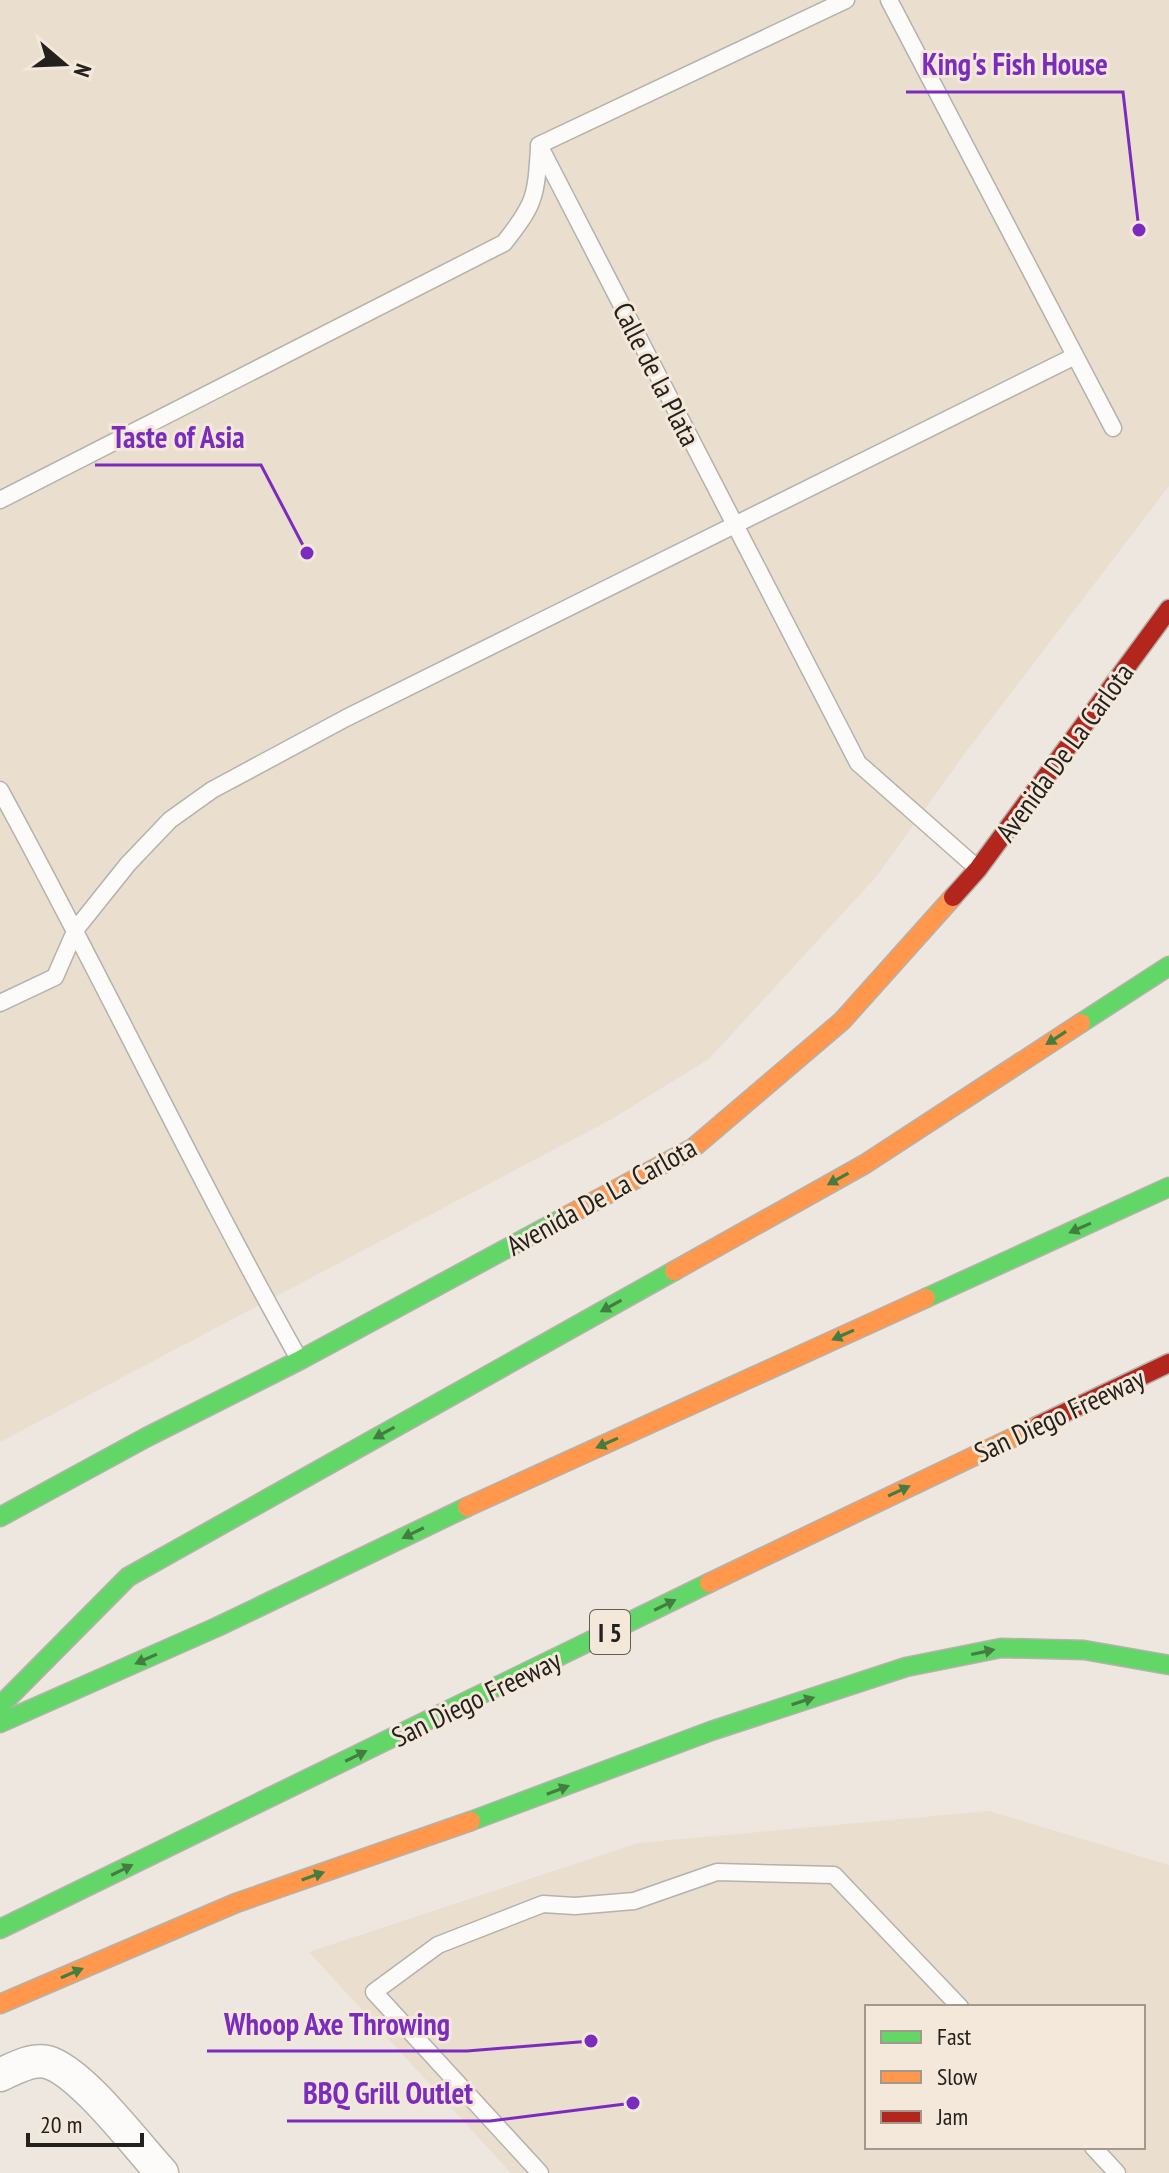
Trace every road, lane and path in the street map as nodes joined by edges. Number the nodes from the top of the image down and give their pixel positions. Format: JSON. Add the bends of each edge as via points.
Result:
{"nodes":[{"id":1,"x":846,"y":0,"type":"edge"},
{"id":2,"x":889,"y":0,"type":"edge"},
{"id":3,"x":539,"y":145,"type":"junction"},
{"id":4,"x":1075,"y":356,"type":"junction"},
{"id":5,"x":1113,"y":428,"type":"dead end"},
{"id":6,"x":0,"y":500,"type":"edge"},
{"id":7,"x":735,"y":525,"type":"junction"},
{"id":8,"x":1169,"y":609,"type":"edge"},
{"id":9,"x":0,"y":790,"type":"edge"},
{"id":10,"x":978,"y":869,"type":"junction"},
{"id":11,"x":76,"y":929,"type":"junction"},
{"id":12,"x":1169,"y":966,"type":"edge"},
{"id":13,"x":0,"y":1003,"type":"edge"},
{"id":14,"x":1169,"y":1187,"type":"edge"},
{"id":15,"x":300,"y":1360,"type":"junction"},
{"id":16,"x":1169,"y":1363,"type":"edge"},
{"id":17,"x":0,"y":1517,"type":"edge"},
{"id":18,"x":1169,"y":1665,"type":"edge"},
{"id":19,"x":0,"y":1706,"type":"edge"},
{"id":20,"x":0,"y":1723,"type":"edge"},
{"id":21,"x":0,"y":1929,"type":"edge"},
{"id":22,"x":0,"y":2004,"type":"edge"},
{"id":23,"x":958,"y":2005,"type":"edge"},
{"id":24,"x":0,"y":2075,"type":"edge"},
{"id":25,"x":1095,"y":2149,"type":"edge"},
{"id":26,"x":162,"y":2173,"type":"edge"},
{"id":27,"x":540,"y":2173,"type":"edge"},
{"id":28,"x":1117,"y":2173,"type":"edge"}],
"edges":[{"from":1,"to":3,"type":"lane"},
{"from":2,"to":4,"type":"lane"},
{"from":3,"to":6,"type":"lane","via":[[536,193],[504,243]]},
{"from":3,"to":7,"type":"lane","name":"Calle de la Plata"},
{"from":4,"to":5,"type":"lane"},
{"from":4,"to":7,"type":"lane"},
{"from":7,"to":10,"type":"lane","name":"Calle de la Plata","via":[[858,763]]},
{"from":7,"to":11,"type":"lane","via":[[212,790],[170,820]]},
{"from":8,"to":10,"type":"main road","name":"Avenida De La Carlota"},
{"from":9,"to":11,"type":"lane"},
{"from":10,"to":15,"type":"main road","name":"Avenida De La Carlota","via":[[842,1021],[693,1148]]},
{"from":11,"to":13,"type":"lane","via":[[55,977]]},
{"from":11,"to":15,"type":"lane","via":[[231,1237]]},
{"from":12,"to":19,"type":"main road","one_way":true,"via":[[865,1164],[128,1577]]},
{"from":14,"to":20,"type":"main road","one_way":true},
{"from":15,"to":17,"type":"main road","name":"Avenida De La Carlota"},
{"from":21,"to":16,"type":"main road","name":"San Diego Freeway","number":"I 5","one_way":true},
{"from":22,"to":18,"type":"main road","one_way":true,"via":[[236,1903],[711,1731],[906,1667],[1001,1648],[1084,1650]]},
{"from":23,"to":27,"type":"lane","via":[[834,1875],[717,1872],[634,1901],[543,1904],[438,1945],[374,1992]]},
{"from":24,"to":26,"type":"street","via":[[44,2061],[67,2071]]},
{"from":25,"to":28,"type":"lane"}]}
